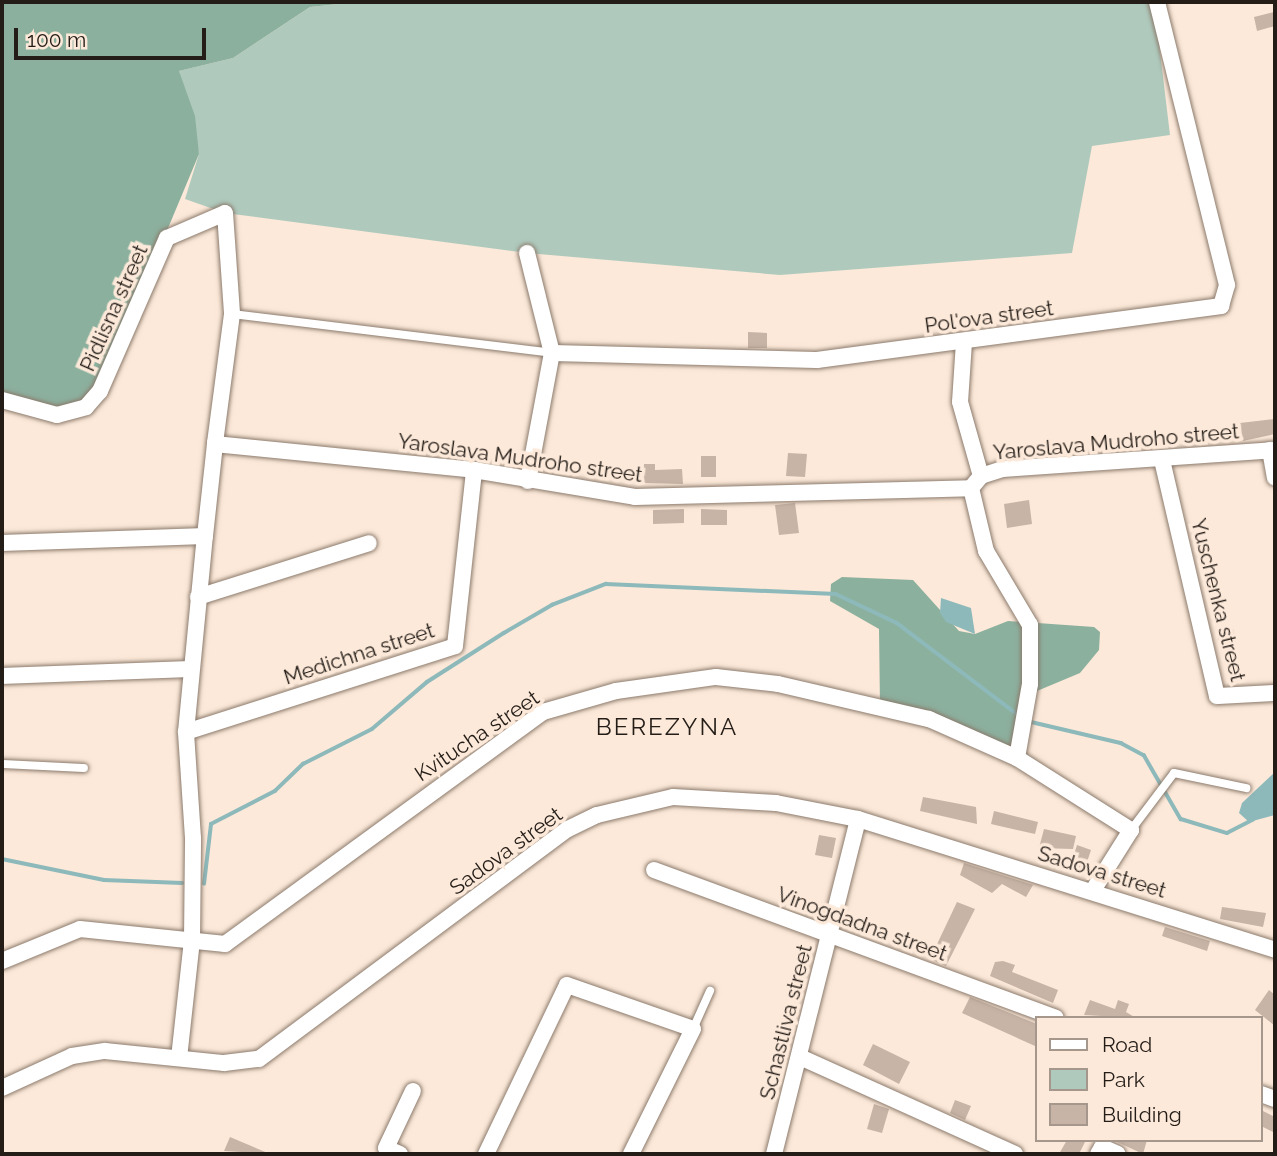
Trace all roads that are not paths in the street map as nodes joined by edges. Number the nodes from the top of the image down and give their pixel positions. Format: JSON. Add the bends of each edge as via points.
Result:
{"nodes":[{"id":1,"x":1157,"y":2,"type":"edge"},
{"id":2,"x":527,"y":253,"type":"dead end"},
{"id":3,"x":232,"y":314,"type":"junction"},
{"id":4,"x":964,"y":342,"type":"junction"},
{"id":5,"x":552,"y":353,"type":"junction"},
{"id":6,"x":2,"y":400,"type":"edge"},
{"id":7,"x":215,"y":444,"type":"junction"},
{"id":8,"x":1273,"y":450,"type":"edge"},
{"id":9,"x":1163,"y":460,"type":"junction"},
{"id":10,"x":474,"y":470,"type":"junction"},
{"id":11,"x":1275,"y":478,"type":"edge"},
{"id":12,"x":528,"y":481,"type":"junction"},
{"id":13,"x":976,"y":482,"type":"junction"},
{"id":14,"x":205,"y":536,"type":"junction"},
{"id":15,"x":2,"y":543,"type":"edge"},
{"id":16,"x":369,"y":543,"type":"dead end"},
{"id":17,"x":198,"y":597,"type":"junction"},
{"id":18,"x":189,"y":669,"type":"junction"},
{"id":19,"x":2,"y":676,"type":"edge"},
{"id":20,"x":1275,"y":693,"type":"edge"},
{"id":21,"x":186,"y":732,"type":"junction"},
{"id":22,"x":1017,"y":758,"type":"junction"},
{"id":23,"x":2,"y":764,"type":"edge"},
{"id":24,"x":84,"y":768,"type":"dead end"},
{"id":25,"x":1246,"y":788,"type":"dead end"},
{"id":26,"x":859,"y":819,"type":"junction"},
{"id":27,"x":1131,"y":830,"type":"junction"},
{"id":28,"x":654,"y":870,"type":"dead end"},
{"id":29,"x":1092,"y":892,"type":"junction"},
{"id":30,"x":831,"y":934,"type":"junction"},
{"id":31,"x":191,"y":940,"type":"junction"},
{"id":32,"x":1275,"y":950,"type":"edge"},
{"id":33,"x":2,"y":961,"type":"edge"},
{"id":34,"x":710,"y":991,"type":"dead end"},
{"id":35,"x":1051,"y":1016,"type":"edge"},
{"id":36,"x":693,"y":1029,"type":"junction"},
{"id":37,"x":800,"y":1057,"type":"junction"},
{"id":38,"x":179,"y":1058,"type":"junction"},
{"id":39,"x":2,"y":1088,"type":"edge"},
{"id":40,"x":413,"y":1091,"type":"dead end"},
{"id":41,"x":400,"y":1154,"type":"edge"},
{"id":42,"x":486,"y":1154,"type":"edge"},
{"id":43,"x":631,"y":1154,"type":"edge"},
{"id":44,"x":774,"y":1154,"type":"edge"},
{"id":45,"x":1015,"y":1154,"type":"edge"},
{"id":46,"x":1098,"y":1154,"type":"edge"},
{"id":47,"x":1118,"y":1154,"type":"edge"}],
"edges":[{"from":1,"to":4,"type":"street","name":"Pol'ova street","via":[[1227,285],[1221,306]]},
{"from":2,"to":5,"type":"street"},
{"from":3,"to":5,"type":"lane"},
{"from":3,"to":6,"type":"street","name":"Pidlisna street","via":[[225,212],[167,238],[100,391],[86,407],[57,415]]},
{"from":3,"to":7,"type":"street"},
{"from":4,"to":5,"type":"street","name":"Pol'ova street","via":[[789,362]]},
{"from":4,"to":13,"type":"street","via":[[960,402]]},
{"from":5,"to":12,"type":"street"},
{"from":7,"to":10,"type":"street","name":"Yaroslava Mudroho street"},
{"from":7,"to":14,"type":"street"},
{"from":8,"to":9,"type":"street","name":"Yaroslava Mudroho street"},
{"from":8,"to":11,"type":"street"},
{"from":9,"to":13,"type":"street","name":"Yaroslava Mudroho street","via":[[1003,469]]},
{"from":9,"to":20,"type":"street","name":"Yuschenka street","via":[[1217,696]]},
{"from":10,"to":12,"type":"street","name":"Yaroslava Mudroho street"},
{"from":10,"to":21,"type":"street","name":"Medichna street","via":[[455,646]]},
{"from":12,"to":13,"type":"street","name":"Yaroslava Mudroho street","via":[[635,497]]},
{"from":13,"to":22,"type":"street","via":[[986,551],[1030,625],[1028,696]]},
{"from":14,"to":15,"type":"street"},
{"from":14,"to":17,"type":"street"},
{"from":16,"to":17,"type":"street"},
{"from":17,"to":18,"type":"street"},
{"from":18,"to":19,"type":"street"},
{"from":18,"to":21,"type":"street"},
{"from":21,"to":31,"type":"street","via":[[194,838]]},
{"from":22,"to":27,"type":"street","name":"Kvitucha street"},
{"from":22,"to":31,"type":"street","name":"Kvitucha street","via":[[929,719],[778,684],[716,677],[616,691],[561,705],[526,722],[241,936],[225,944]]},
{"from":23,"to":24,"type":"lane"},
{"from":25,"to":27,"type":"lane","via":[[1174,773]]},
{"from":26,"to":29,"type":"street","name":"Sadova street"},
{"from":26,"to":30,"type":"street","name":"Schastliva street"},
{"from":26,"to":38,"type":"street","name":"Sadova street","via":[[694,795],[597,815],[548,842],[259,1059],[224,1063]]},
{"from":27,"to":29,"type":"street"},
{"from":28,"to":30,"type":"street","name":"Vinogdadna street"},
{"from":29,"to":32,"type":"street","name":"Sadova street"},
{"from":30,"to":35,"type":"street","name":"Vinogdadna street"},
{"from":30,"to":37,"type":"street","name":"Schastliva street"},
{"from":31,"to":33,"type":"street","name":"Kvitucha street","via":[[80,929]]},
{"from":31,"to":38,"type":"street"},
{"from":34,"to":36,"type":"lane"},
{"from":36,"to":42,"type":"street","via":[[567,985]]},
{"from":36,"to":43,"type":"street"},
{"from":37,"to":44,"type":"street","name":"Schastliva street"},
{"from":37,"to":45,"type":"street"},
{"from":38,"to":39,"type":"street","name":"Sadova street","via":[[105,1051],[72,1056]]},
{"from":40,"to":41,"type":"street","via":[[386,1148]]},
{"from":46,"to":47,"type":"street","via":[[1102,1147]]}]}
